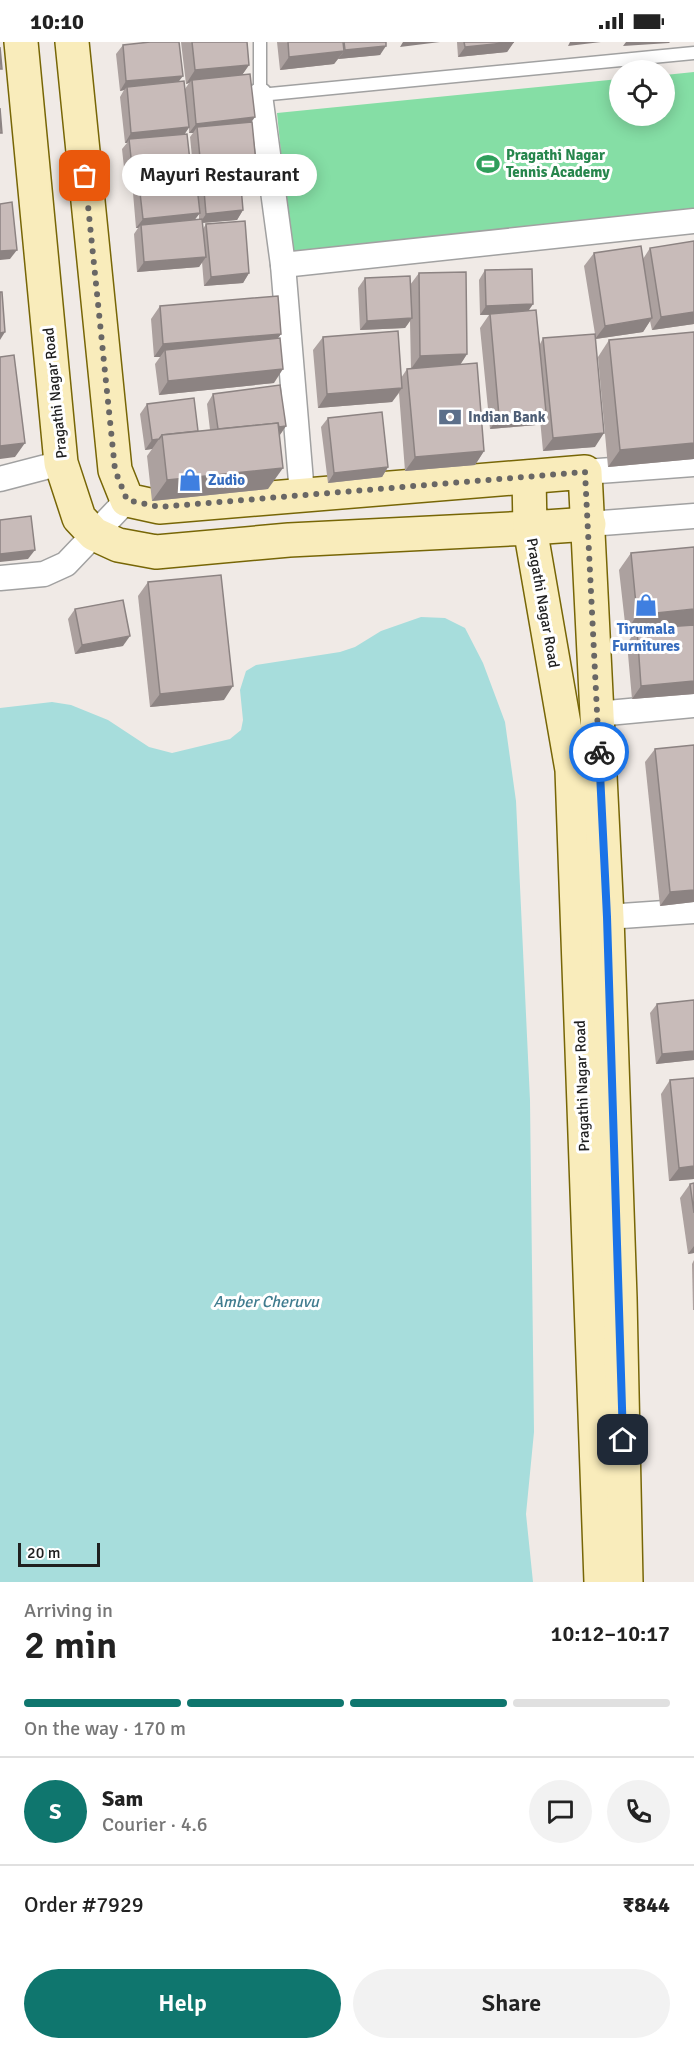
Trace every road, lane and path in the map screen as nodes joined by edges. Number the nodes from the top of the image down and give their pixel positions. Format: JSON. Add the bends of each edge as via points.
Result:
{"nodes":[{"id":1,"x":21,"y":42,"type":"edge"},
{"id":2,"x":72,"y":42,"type":"edge"},
{"id":3,"x":260,"y":42,"type":"edge"},
{"id":4,"x":694,"y":53,"type":"edge"},
{"id":5,"x":260,"y":95,"type":"junction"},
{"id":6,"x":694,"y":221,"type":"edge"},
{"id":7,"x":283,"y":265,"type":"junction"},
{"id":8,"x":62,"y":463,"type":"junction"},
{"id":9,"x":694,"y":464,"type":"edge"},
{"id":10,"x":585,"y":472,"type":"junction"},
{"id":11,"x":529,"y":477,"type":"junction"},
{"id":12,"x":0,"y":478,"type":"edge"},
{"id":13,"x":302,"y":494,"type":"junction"},
{"id":14,"x":127,"y":500,"type":"junction"},
{"id":15,"x":694,"y":516,"type":"edge"},
{"id":16,"x":589,"y":524,"type":"junction"},
{"id":17,"x":530,"y":528,"type":"junction"},
{"id":18,"x":94,"y":534,"type":"junction"},
{"id":19,"x":0,"y":578,"type":"edge"},
{"id":20,"x":694,"y":705,"type":"edge"},
{"id":21,"x":597,"y":714,"type":"junction"},
{"id":22,"x":694,"y":911,"type":"edge"},
{"id":23,"x":607,"y":917,"type":"junction"},
{"id":24,"x":601,"y":1582,"type":"edge"},
{"id":25,"x":627,"y":1582,"type":"edge"}],
"edges":[{"from":1,"to":8,"type":"main road","name":"Pragathi Nagar Road"},
{"from":2,"to":14,"type":"main road","via":[[115,470]]},
{"from":3,"to":5,"type":"lane"},
{"from":4,"to":5,"type":"lane"},
{"from":5,"to":7,"type":"street"},
{"from":6,"to":7,"type":"street"},
{"from":7,"to":13,"type":"street"},
{"from":8,"to":12,"type":"street"},
{"from":8,"to":18,"type":"main road","name":"Pragathi Nagar Road","via":[[79,518]]},
{"from":9,"to":10,"type":"street"},
{"from":10,"to":11,"type":"main road"},
{"from":10,"to":16,"type":"main road","name":"Pragathi Nagar Road"},
{"from":11,"to":13,"type":"main road"},
{"from":11,"to":17,"type":"main road"},
{"from":13,"to":14,"type":"main road","via":[[159,507]]},
{"from":14,"to":18,"type":"street"},
{"from":15,"to":16,"type":"street"},
{"from":16,"to":17,"type":"main road"},
{"from":16,"to":21,"type":"main road","name":"Pragathi Nagar Road"},
{"from":17,"to":18,"type":"main road","name":"Pragathi Nagar Road","via":[[290,540],[156,552],[118,545]]},
{"from":17,"to":24,"type":"main road","name":"Pragathi Nagar Road","via":[[572,770]]},
{"from":18,"to":19,"type":"street","via":[[66,564],[44,574]]},
{"from":20,"to":21,"type":"street"},
{"from":21,"to":23,"type":"main road","name":"Pragathi Nagar Road"},
{"from":22,"to":23,"type":"street"},
{"from":23,"to":25,"type":"main road","name":"Pragathi Nagar Road"}]}
